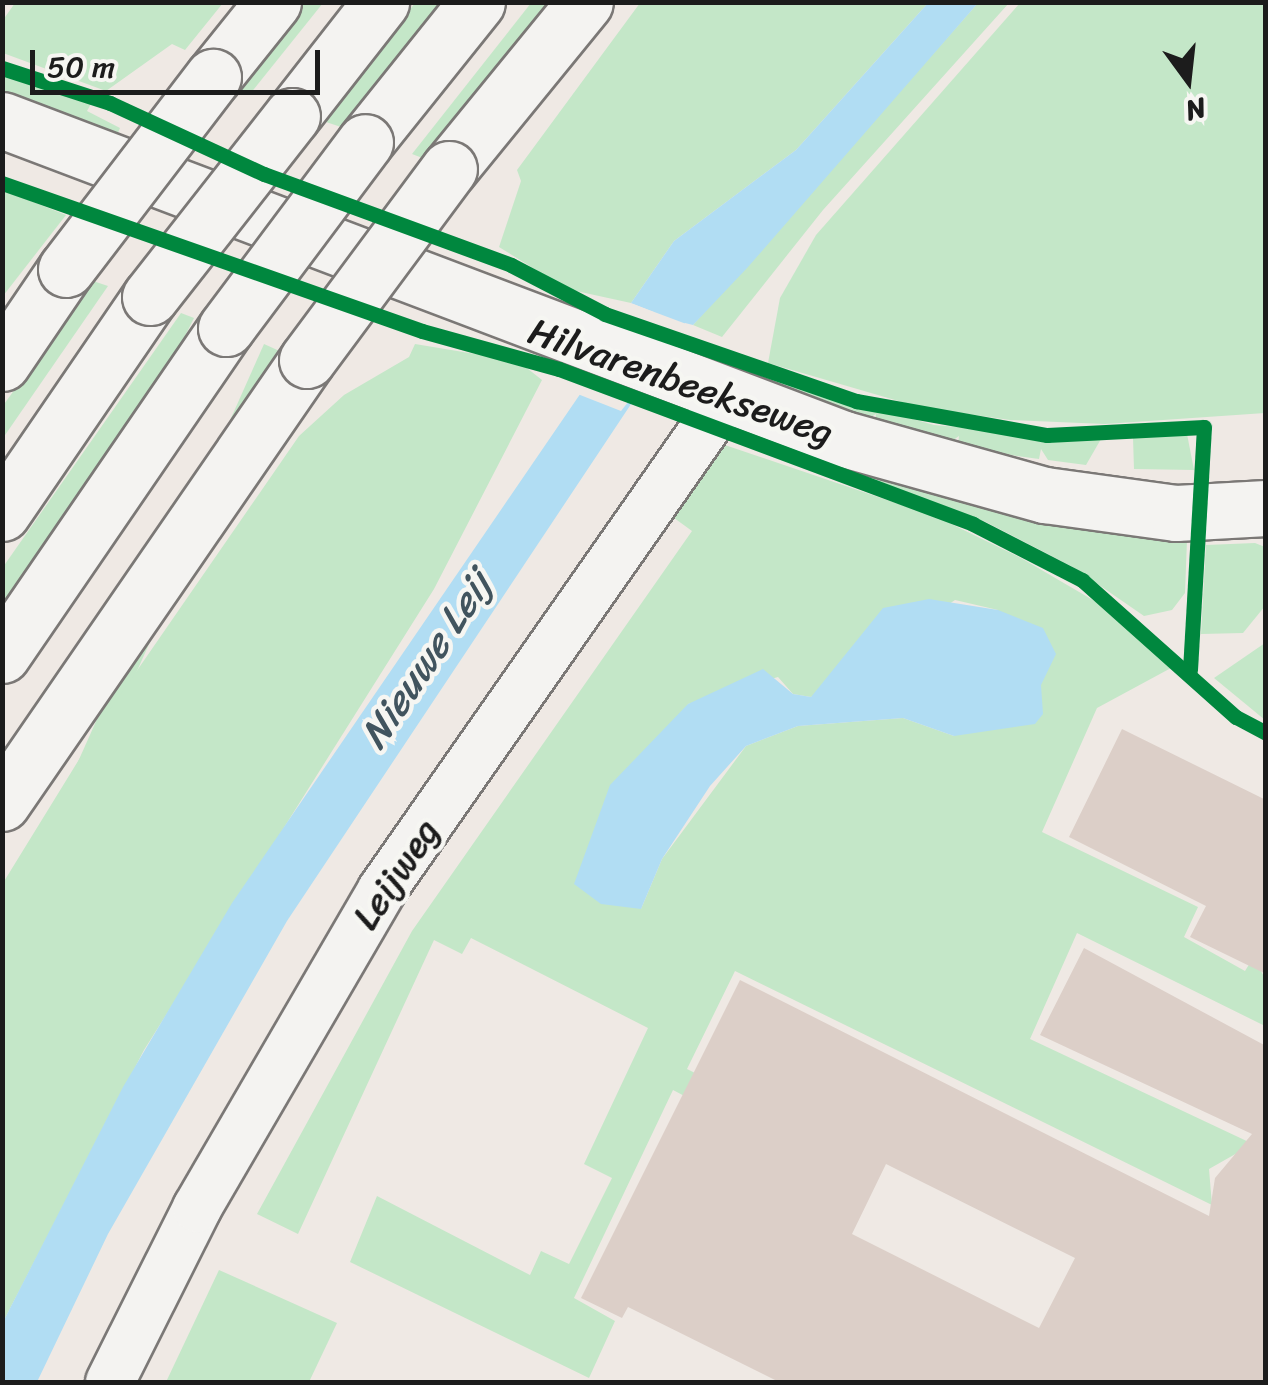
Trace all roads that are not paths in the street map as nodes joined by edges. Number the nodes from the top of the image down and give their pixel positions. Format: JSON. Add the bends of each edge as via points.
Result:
{"nodes":[{"id":1,"x":274,"y":2,"type":"edge"},
{"id":2,"x":381,"y":2,"type":"edge"},
{"id":3,"x":477,"y":2,"type":"edge"},
{"id":4,"x":585,"y":2,"type":"edge"},
{"id":5,"x":2,"y":120,"type":"edge"},
{"id":6,"x":2,"y":363,"type":"edge"},
{"id":7,"x":713,"y":387,"type":"junction"},
{"id":8,"x":1266,"y":508,"type":"edge"},
{"id":9,"x":2,"y":514,"type":"edge"},
{"id":10,"x":2,"y":655,"type":"edge"},
{"id":11,"x":2,"y":804,"type":"edge"},
{"id":12,"x":110,"y":1382,"type":"edge"}],
"edges":[{"from":1,"to":6,"type":"main road","bridge":true},
{"from":2,"to":9,"type":"main road","bridge":true,"via":[[150,297]]},
{"from":3,"to":10,"type":"main road","bridge":true,"via":[[226,328]]},
{"from":4,"to":11,"type":"main road","bridge":true,"via":[[449,169],[308,360]]},
{"from":5,"to":7,"type":"main road","name":"Hilvarenbeekseweg"},
{"from":7,"to":8,"type":"main road","name":"Hilvarenbeekseweg","via":[[844,439],[1045,495],[1176,513]]},
{"from":7,"to":12,"type":"street","name":"Leijweg","via":[[382,890],[196,1208]]}]}
